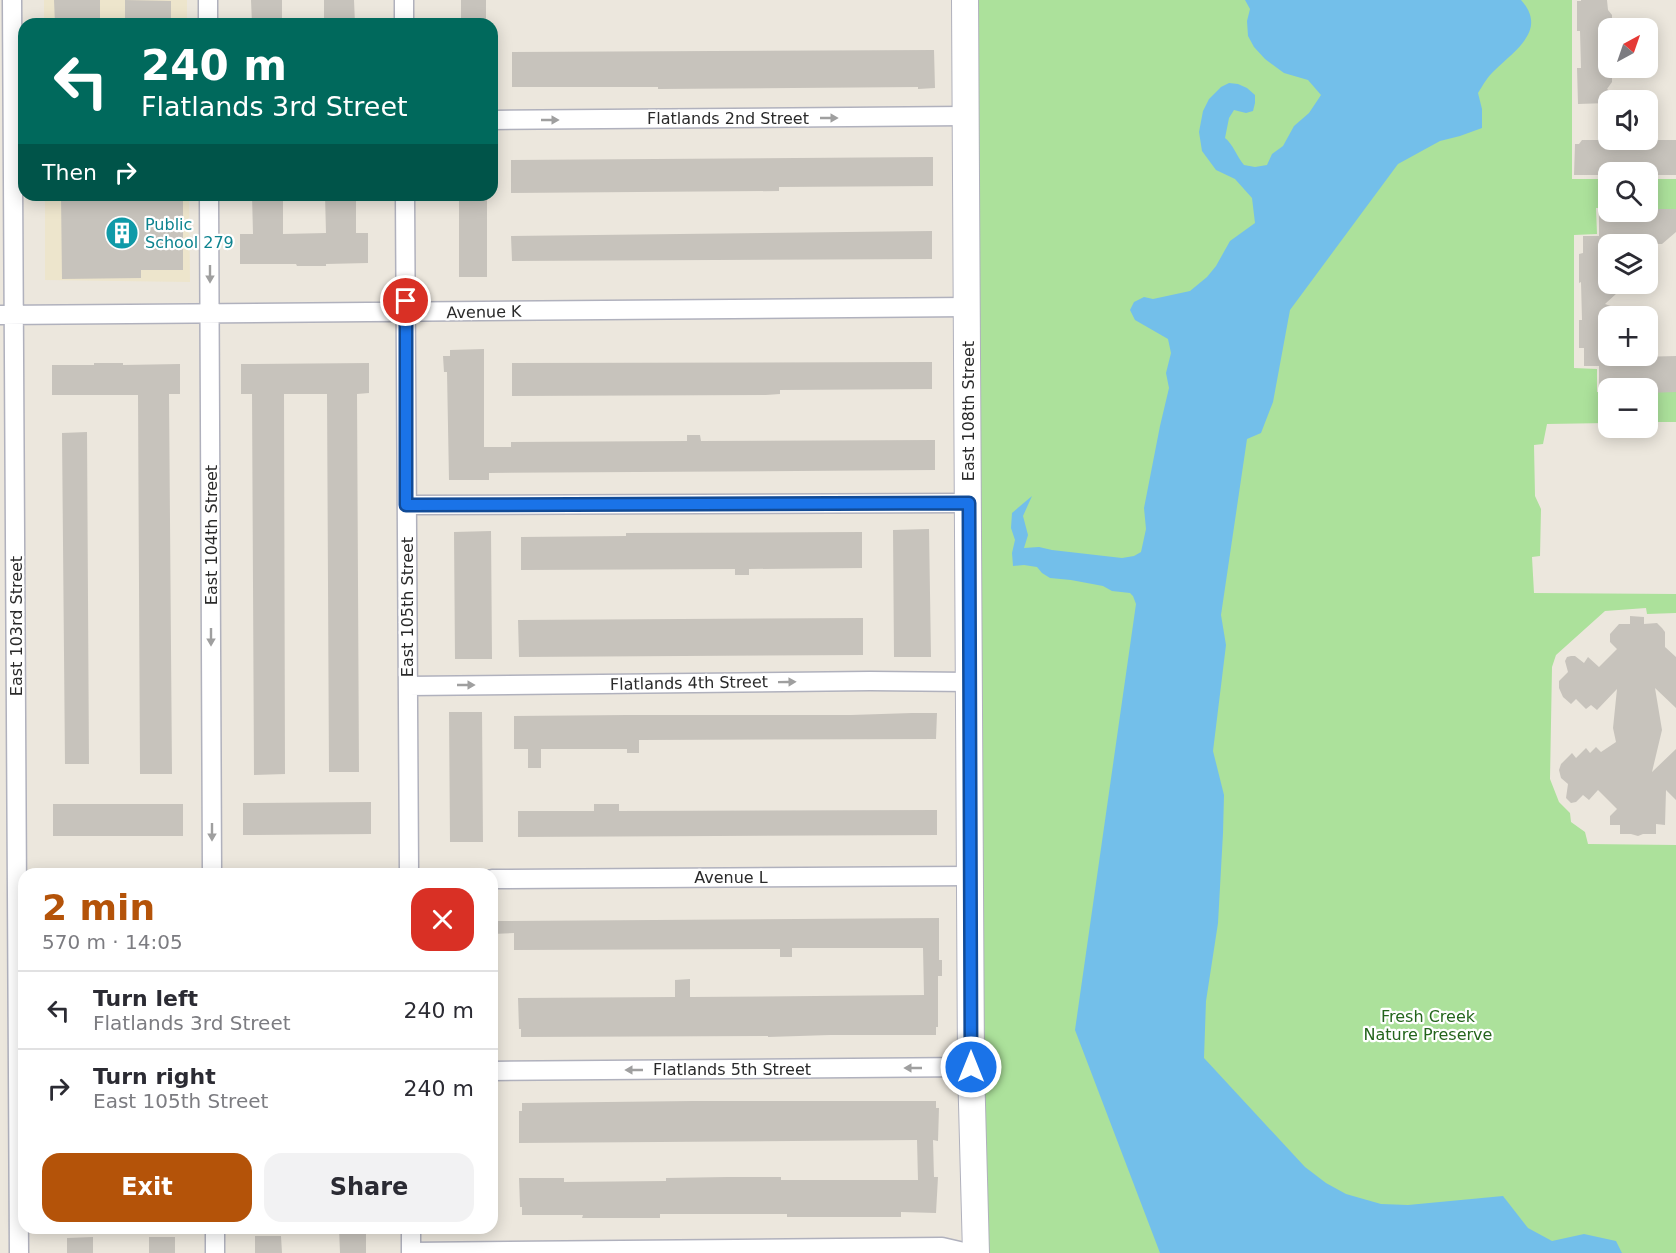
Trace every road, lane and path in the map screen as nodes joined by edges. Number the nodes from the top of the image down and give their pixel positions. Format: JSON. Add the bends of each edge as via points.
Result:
{"nodes":[{"id":1,"x":12,"y":0,"type":"edge"},
{"id":2,"x":208,"y":0,"type":"edge"},
{"id":3,"x":404,"y":0,"type":"edge"},
{"id":4,"x":965,"y":0,"type":"edge"},
{"id":5,"x":208,"y":18,"type":"edge"},
{"id":6,"x":404,"y":18,"type":"edge"},
{"id":7,"x":965,"y":116,"type":"junction"},
{"id":8,"x":498,"y":120,"type":"edge"},
{"id":9,"x":209,"y":201,"type":"edge"},
{"id":10,"x":405,"y":201,"type":"edge"},
{"id":11,"x":968,"y":307,"type":"junction"},
{"id":12,"x":406,"y":313,"type":"junction"},
{"id":13,"x":210,"y":314,"type":"junction"},
{"id":14,"x":7,"y":315,"type":"edge"},
{"id":15,"x":969,"y":503,"type":"junction"},
{"id":16,"x":406,"y":505,"type":"junction"},
{"id":17,"x":970,"y":681,"type":"junction"},
{"id":18,"x":408,"y":686,"type":"junction"},
{"id":19,"x":212,"y":868,"type":"edge"},
{"id":20,"x":409,"y":868,"type":"edge"},
{"id":21,"x":970,"y":876,"type":"junction"},
{"id":22,"x":498,"y":879,"type":"edge"},
{"id":23,"x":14,"y":882,"type":"edge"},
{"id":24,"x":971,"y":1067,"type":"junction"},
{"id":25,"x":498,"y":1071,"type":"edge"},
{"id":26,"x":18,"y":1129,"type":"edge"},
{"id":27,"x":20,"y":1234,"type":"edge"},
{"id":28,"x":215,"y":1234,"type":"edge"},
{"id":29,"x":411,"y":1234,"type":"edge"},
{"id":30,"x":20,"y":1253,"type":"edge"},
{"id":31,"x":215,"y":1253,"type":"edge"},
{"id":32,"x":411,"y":1253,"type":"edge"},
{"id":33,"x":968,"y":1253,"type":"edge"},
{"id":34,"x":976,"y":1253,"type":"edge"}],
"edges":[{"from":1,"to":14,"type":"street","name":"East 103rd Street"},
{"from":2,"to":5,"type":"street"},
{"from":3,"to":6,"type":"street"},
{"from":4,"to":7,"type":"street","name":"East 108th Street"},
{"from":8,"to":7,"type":"street","name":"Flatlands 2nd Street","one_way":true},
{"from":7,"to":11,"type":"street","name":"East 108th Street"},
{"from":9,"to":13,"type":"street","name":"East 104th Street","one_way":true},
{"from":10,"to":12,"type":"street","name":"East 105th Street"},
{"from":11,"to":12,"type":"street","name":"Avenue K"},
{"from":11,"to":15,"type":"street","name":"East 108th Street"},
{"from":12,"to":13,"type":"street","name":"Avenue K"},
{"from":12,"to":16,"type":"street","name":"East 105th Street"},
{"from":13,"to":14,"type":"street","name":"Avenue K"},
{"from":13,"to":19,"type":"street","name":"East 104th Street","one_way":true},
{"from":14,"to":23,"type":"street","name":"East 103rd Street"},
{"from":15,"to":16,"type":"street"},
{"from":15,"to":17,"type":"street","name":"East 108th Street"},
{"from":16,"to":18,"type":"street","name":"East 105th Street"},
{"from":18,"to":17,"type":"street","name":"Flatlands 4th Street","one_way":true},
{"from":17,"to":21,"type":"street","name":"East 108th Street"},
{"from":18,"to":20,"type":"street","name":"East 105th Street"},
{"from":21,"to":22,"type":"street","name":"Avenue L"},
{"from":21,"to":24,"type":"street","name":"East 108th Street"},
{"from":23,"to":26,"type":"street","name":"East 103rd Street"},
{"from":24,"to":25,"type":"street","name":"Flatlands 5th Street","one_way":true},
{"from":24,"to":34,"type":"street","name":"East 108th Street"},
{"from":27,"to":30,"type":"street","name":"East 103rd Street"},
{"from":28,"to":31,"type":"street"},
{"from":29,"to":32,"type":"street"},
{"from":32,"to":33,"type":"street","via":[[942,1247]]}]}
